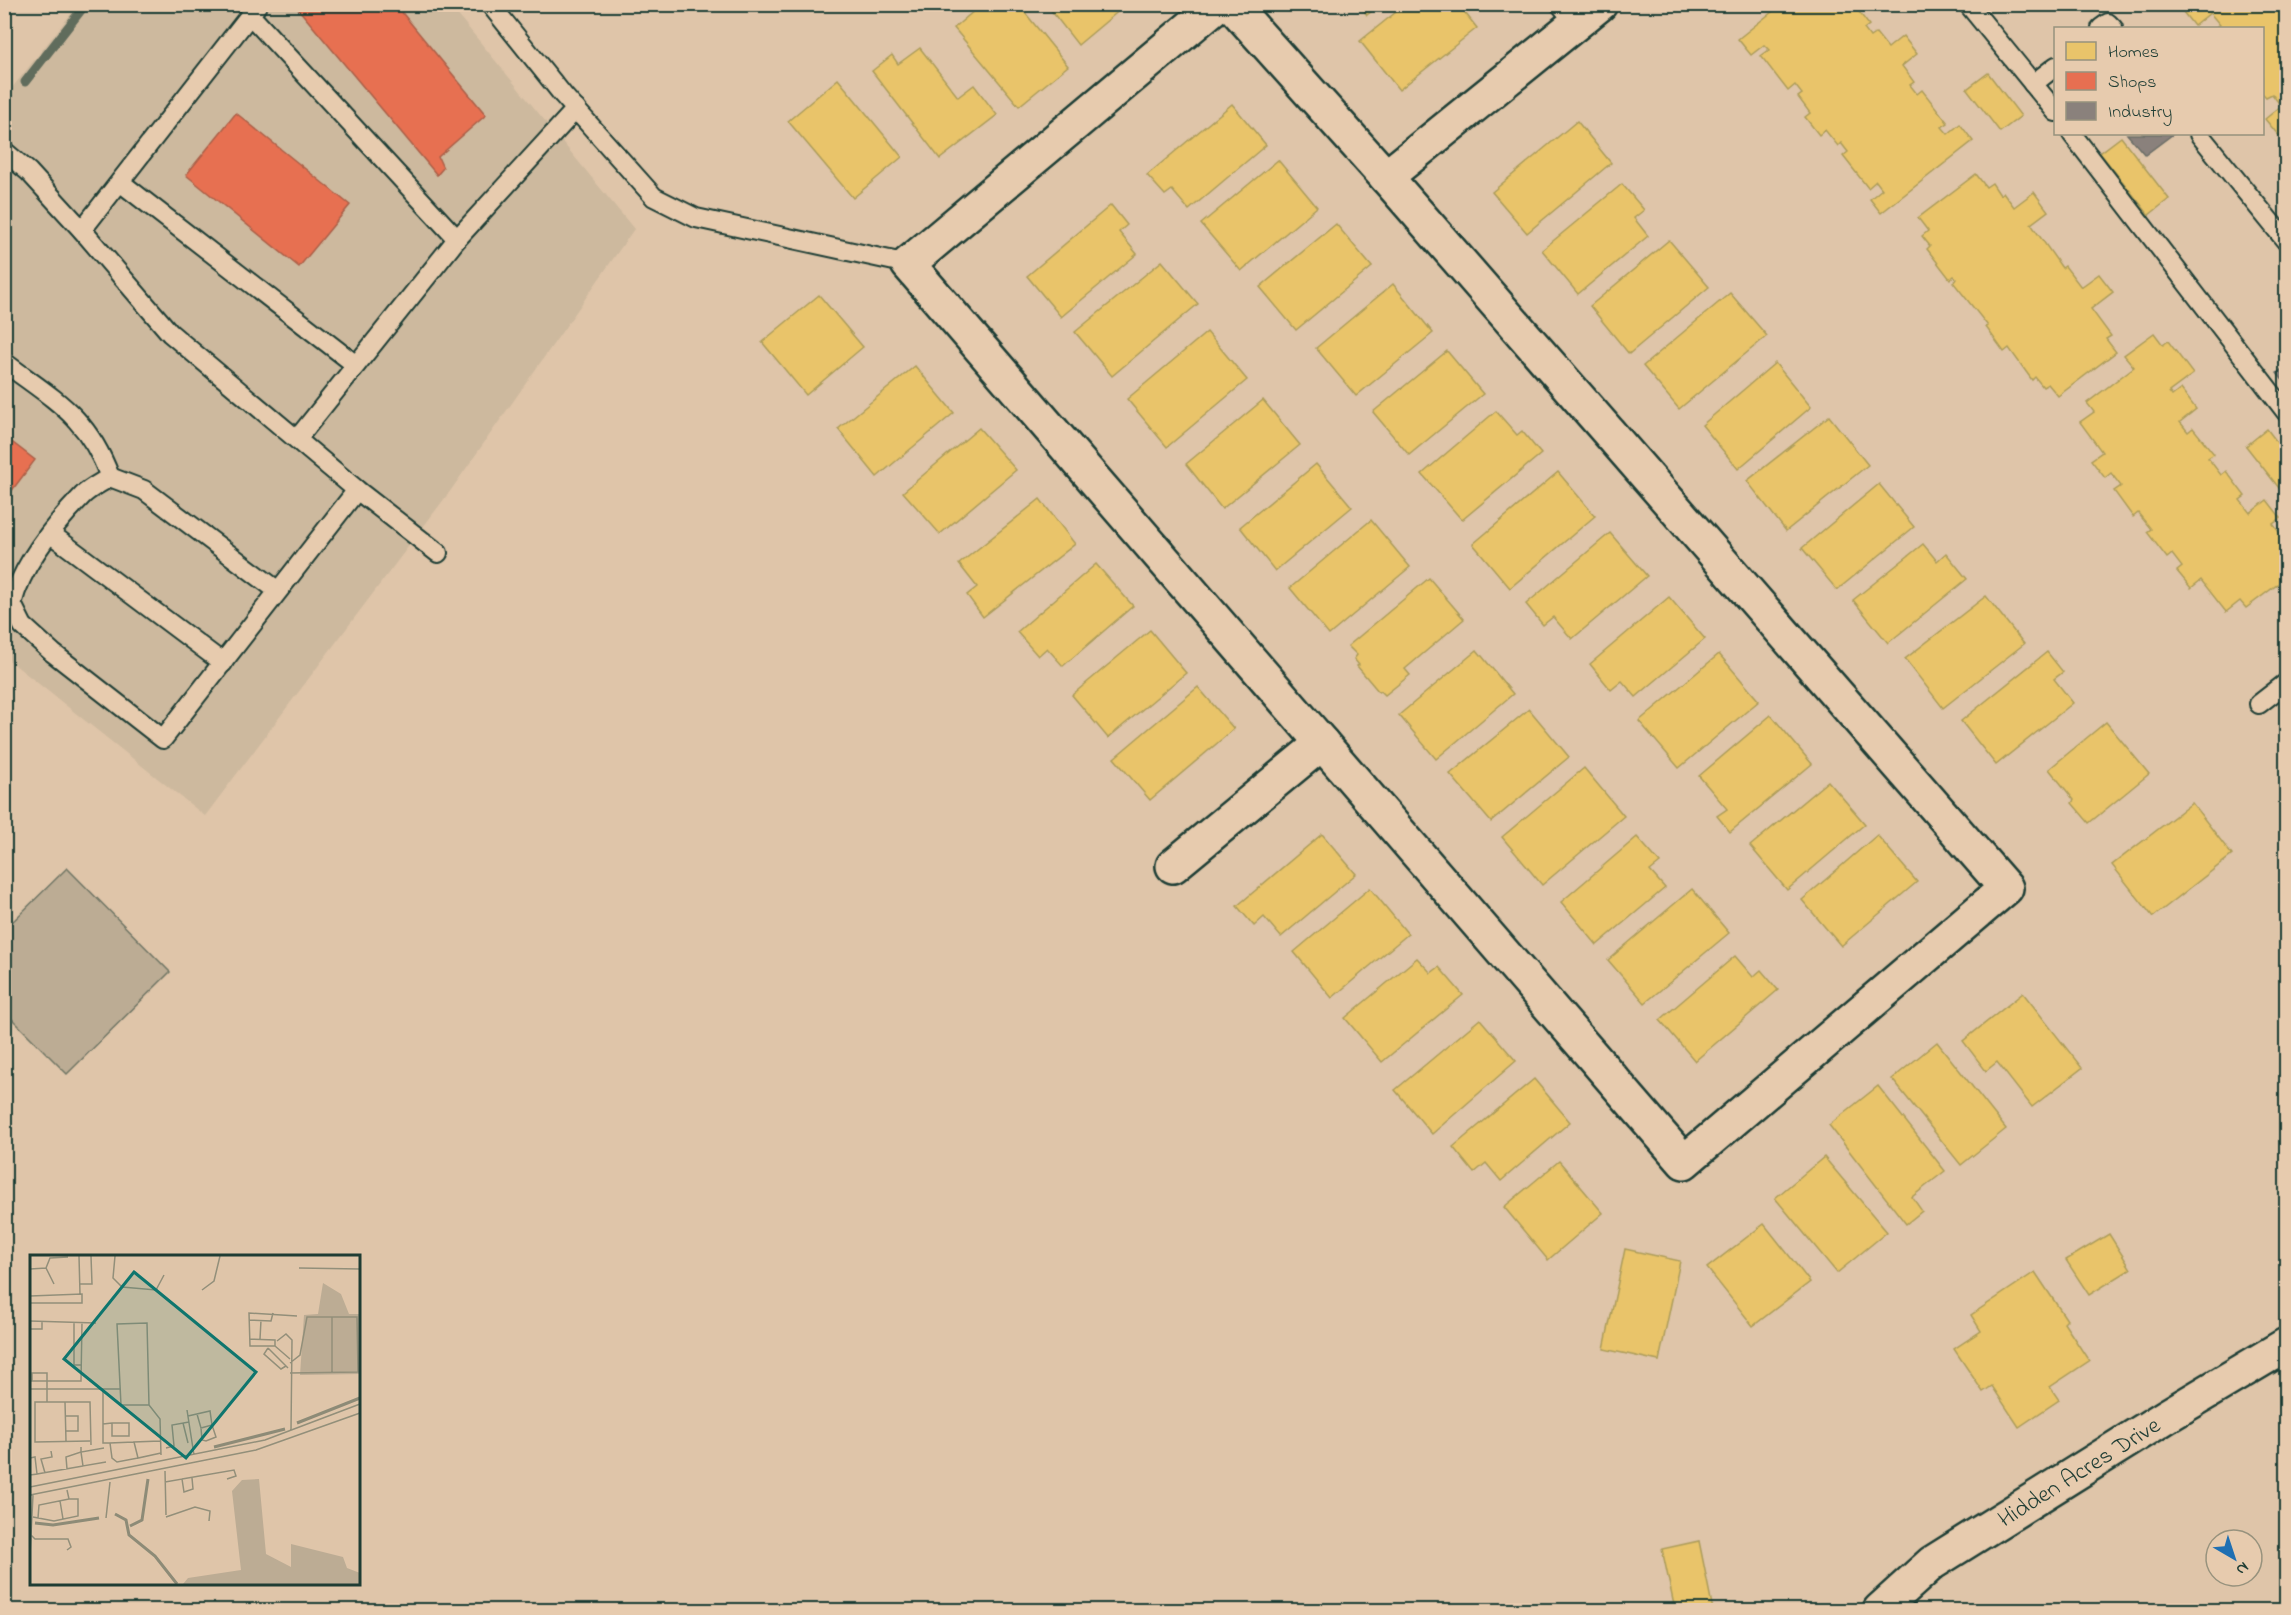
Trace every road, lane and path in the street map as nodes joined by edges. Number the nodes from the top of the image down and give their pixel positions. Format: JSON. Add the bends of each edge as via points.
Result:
{"nodes":[{"id":1,"x":490,"y":4,"type":"edge"},
{"id":2,"x":1218,"y":4,"type":"edge"},
{"id":3,"x":1231,"y":4,"type":"edge"},
{"id":4,"x":1968,"y":4,"type":"edge"},
{"id":5,"x":254,"y":10,"type":"edge"},
{"id":6,"x":1578,"y":11,"type":"edge"},
{"id":7,"x":2054,"y":67,"type":"edge"},
{"id":8,"x":2033,"y":84,"type":"junction"},
{"id":9,"x":576,"y":109,"type":"junction"},
{"id":10,"x":2054,"y":111,"type":"edge"},
{"id":11,"x":2073,"y":135,"type":"edge"},
{"id":12,"x":2200,"y":135,"type":"edge"},
{"id":13,"x":4,"y":151,"type":"edge"},
{"id":14,"x":1386,"y":177,"type":"junction"},
{"id":15,"x":120,"y":182,"type":"junction"},
{"id":16,"x":82,"y":230,"type":"junction"},
{"id":17,"x":457,"y":239,"type":"junction"},
{"id":18,"x":2286,"y":241,"type":"edge"},
{"id":19,"x":908,"y":264,"type":"junction"},
{"id":20,"x":4,"y":362,"type":"edge"},
{"id":21,"x":356,"y":365,"type":"junction"},
{"id":22,"x":2286,"y":412,"type":"edge"},
{"id":23,"x":297,"y":439,"type":"junction"},
{"id":24,"x":110,"y":477,"type":"junction"},
{"id":25,"x":357,"y":490,"type":"junction"},
{"id":26,"x":51,"y":534,"type":"junction"},
{"id":27,"x":438,"y":553,"type":"dead end"},
{"id":28,"x":278,"y":591,"type":"junction"},
{"id":29,"x":8,"y":602,"type":"edge"},
{"id":30,"x":223,"y":663,"type":"junction"},
{"id":31,"x":2286,"y":683,"type":"edge"},
{"id":32,"x":2259,"y":704,"type":"dead end"},
{"id":33,"x":1322,"y":743,"type":"junction"},
{"id":34,"x":1173,"y":866,"type":"dead end"},
{"id":35,"x":2286,"y":1345,"type":"edge"},
{"id":36,"x":1880,"y":1611,"type":"edge"}],
"edges":[{"from":1,"to":9,"type":"lane"},
{"from":2,"to":19,"type":"street"},
{"from":3,"to":14,"type":"street"},
{"from":4,"to":8,"type":"lane"},
{"from":5,"to":15,"type":"lane"},
{"from":5,"to":17,"type":"lane"},
{"from":6,"to":14,"type":"street"},
{"from":7,"to":8,"type":"lane"},
{"from":8,"to":10,"type":"lane"},
{"from":9,"to":17,"type":"lane"},
{"from":9,"to":19,"type":"lane","via":[[654,197],[696,218]]},
{"from":11,"to":22,"type":"lane"},
{"from":12,"to":18,"type":"lane"},
{"from":13,"to":16,"type":"lane","via":[[29,172]]},
{"from":14,"to":33,"type":"street","via":[[2006,888],[1684,1162]]},
{"from":15,"to":16,"type":"lane"},
{"from":15,"to":21,"type":"lane"},
{"from":16,"to":23,"type":"lane","via":[[170,333]]},
{"from":17,"to":21,"type":"lane"},
{"from":19,"to":33,"type":"street"},
{"from":20,"to":24,"type":"lane","via":[[73,414],[94,440]]},
{"from":21,"to":23,"type":"lane"},
{"from":23,"to":25,"type":"lane"},
{"from":24,"to":26,"type":"lane","via":[[84,494]]},
{"from":24,"to":28,"type":"lane","via":[[144,490]]},
{"from":25,"to":27,"type":"lane"},
{"from":25,"to":28,"type":"lane"},
{"from":26,"to":29,"type":"lane","via":[[23,572]]},
{"from":26,"to":30,"type":"lane"},
{"from":28,"to":30,"type":"lane"},
{"from":29,"to":30,"type":"lane","via":[[23,626],[53,653],[163,739]]},
{"from":31,"to":32,"type":"lane"},
{"from":33,"to":34,"type":"street"},
{"from":35,"to":36,"type":"street","name":"Hidden Acres Drive","via":[[1932,1563]]}]}
